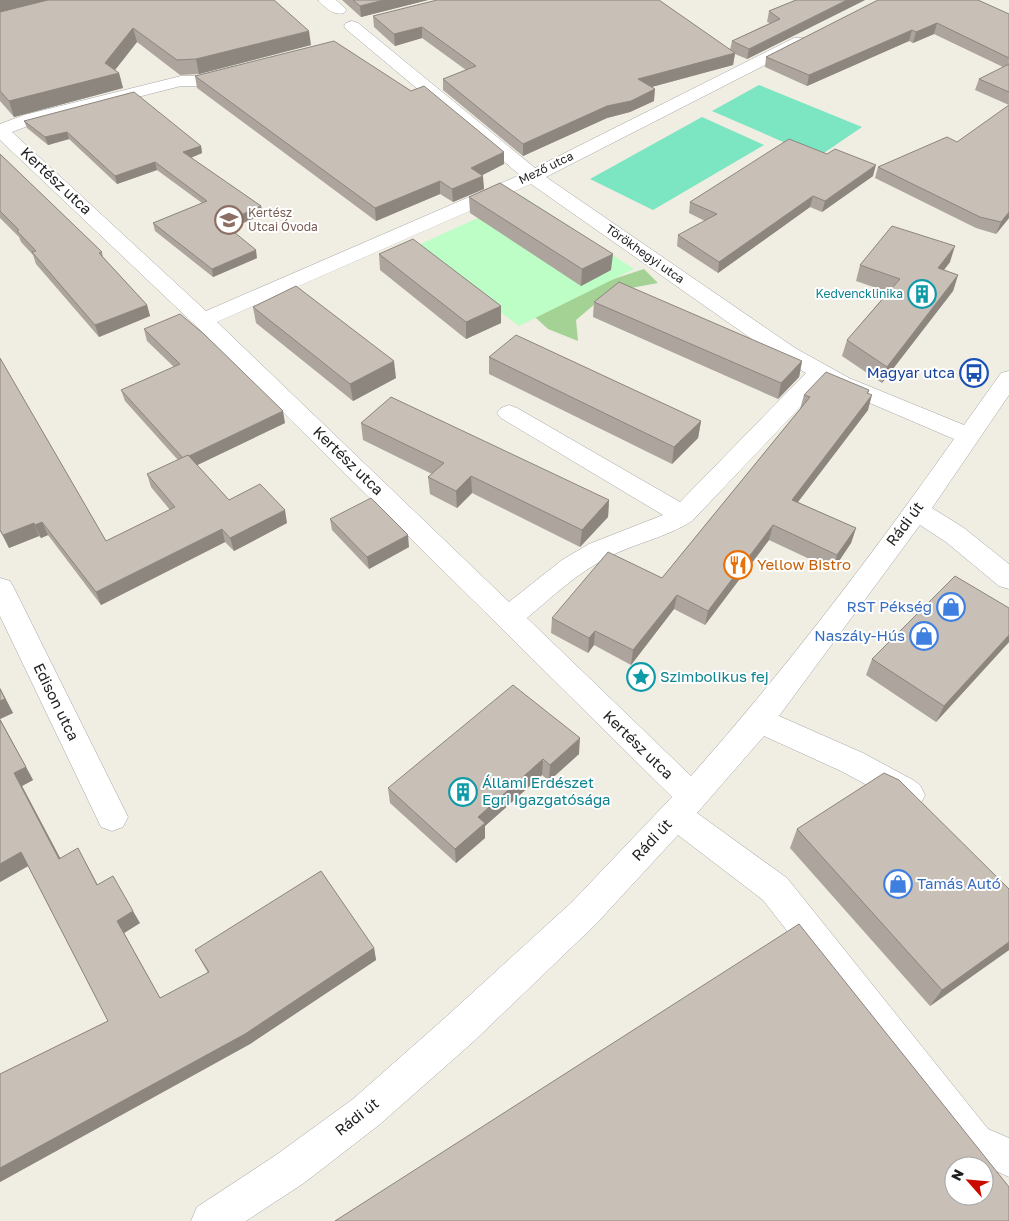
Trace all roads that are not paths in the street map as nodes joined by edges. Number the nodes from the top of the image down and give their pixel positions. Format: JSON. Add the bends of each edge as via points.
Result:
{"nodes":[{"id":1,"x":326,"y":0,"type":"edge"},
{"id":2,"x":339,"y":10,"type":"dead end"},
{"id":3,"x":355,"y":32,"type":"dead end"},
{"id":4,"x":812,"y":35,"type":"edge"},
{"id":5,"x":245,"y":69,"type":"edge"},
{"id":6,"x":0,"y":130,"type":"edge"},
{"id":7,"x":533,"y":176,"type":"junction"},
{"id":8,"x":203,"y":320,"type":"junction"},
{"id":9,"x":820,"y":372,"type":"junction"},
{"id":10,"x":1009,"y":378,"type":"edge"},
{"id":11,"x":509,"y":414,"type":"dead end"},
{"id":12,"x":967,"y":435,"type":"junction"},
{"id":13,"x":916,"y":510,"type":"junction"},
{"id":14,"x":683,"y":515,"type":"junction"},
{"id":15,"x":1009,"y":579,"type":"edge"},
{"id":16,"x":0,"y":588,"type":"edge"},
{"id":17,"x":509,"y":617,"type":"junction"},
{"id":18,"x":759,"y":720,"type":"junction"},
{"id":19,"x":684,"y":806,"type":"junction"},
{"id":20,"x":931,"y":816,"type":"edge"},
{"id":21,"x":112,"y":817,"type":"dead end"},
{"id":22,"x":1009,"y":1158,"type":"edge"},
{"id":23,"x":211,"y":1221,"type":"edge"}],
"edges":[{"from":1,"to":2,"type":"street"},
{"from":3,"to":7,"type":"street","name":"Törökhegyi utca"},
{"from":4,"to":7,"type":"street","name":"Mező utca"},
{"from":5,"to":6,"type":"street","via":[[198,81],[172,83],[30,119]]},
{"from":6,"to":8,"type":"street","name":"Kertész utca"},
{"from":7,"to":8,"type":"street","name":"Mező utca"},
{"from":7,"to":9,"type":"street","name":"Törökhegyi utca","via":[[787,354]]},
{"from":8,"to":17,"type":"street","name":"Kertész utca"},
{"from":9,"to":12,"type":"street","name":"Törökhegyi utca"},
{"from":9,"to":14,"type":"street"},
{"from":10,"to":12,"type":"street","name":"Rádi út"},
{"from":11,"to":14,"type":"street"},
{"from":12,"to":13,"type":"street","name":"Rádi út"},
{"from":13,"to":15,"type":"street","via":[[955,535]]},
{"from":13,"to":18,"type":"street","name":"Rádi út"},
{"from":14,"to":17,"type":"street","via":[[671,524],[611,544],[580,561]]},
{"from":16,"to":21,"type":"street","name":"Edison utca"},
{"from":17,"to":19,"type":"street","name":"Kertész utca"},
{"from":18,"to":19,"type":"street","name":"Rádi út"},
{"from":18,"to":20,"type":"street","via":[[852,762],[902,789]]},
{"from":19,"to":22,"type":"street","name":"Kertész utca","via":[[775,889],[975,1142]]},
{"from":19,"to":23,"type":"street","name":"Rádi út","via":[[584,913],[460,1030],[366,1112],[290,1169]]}]}
